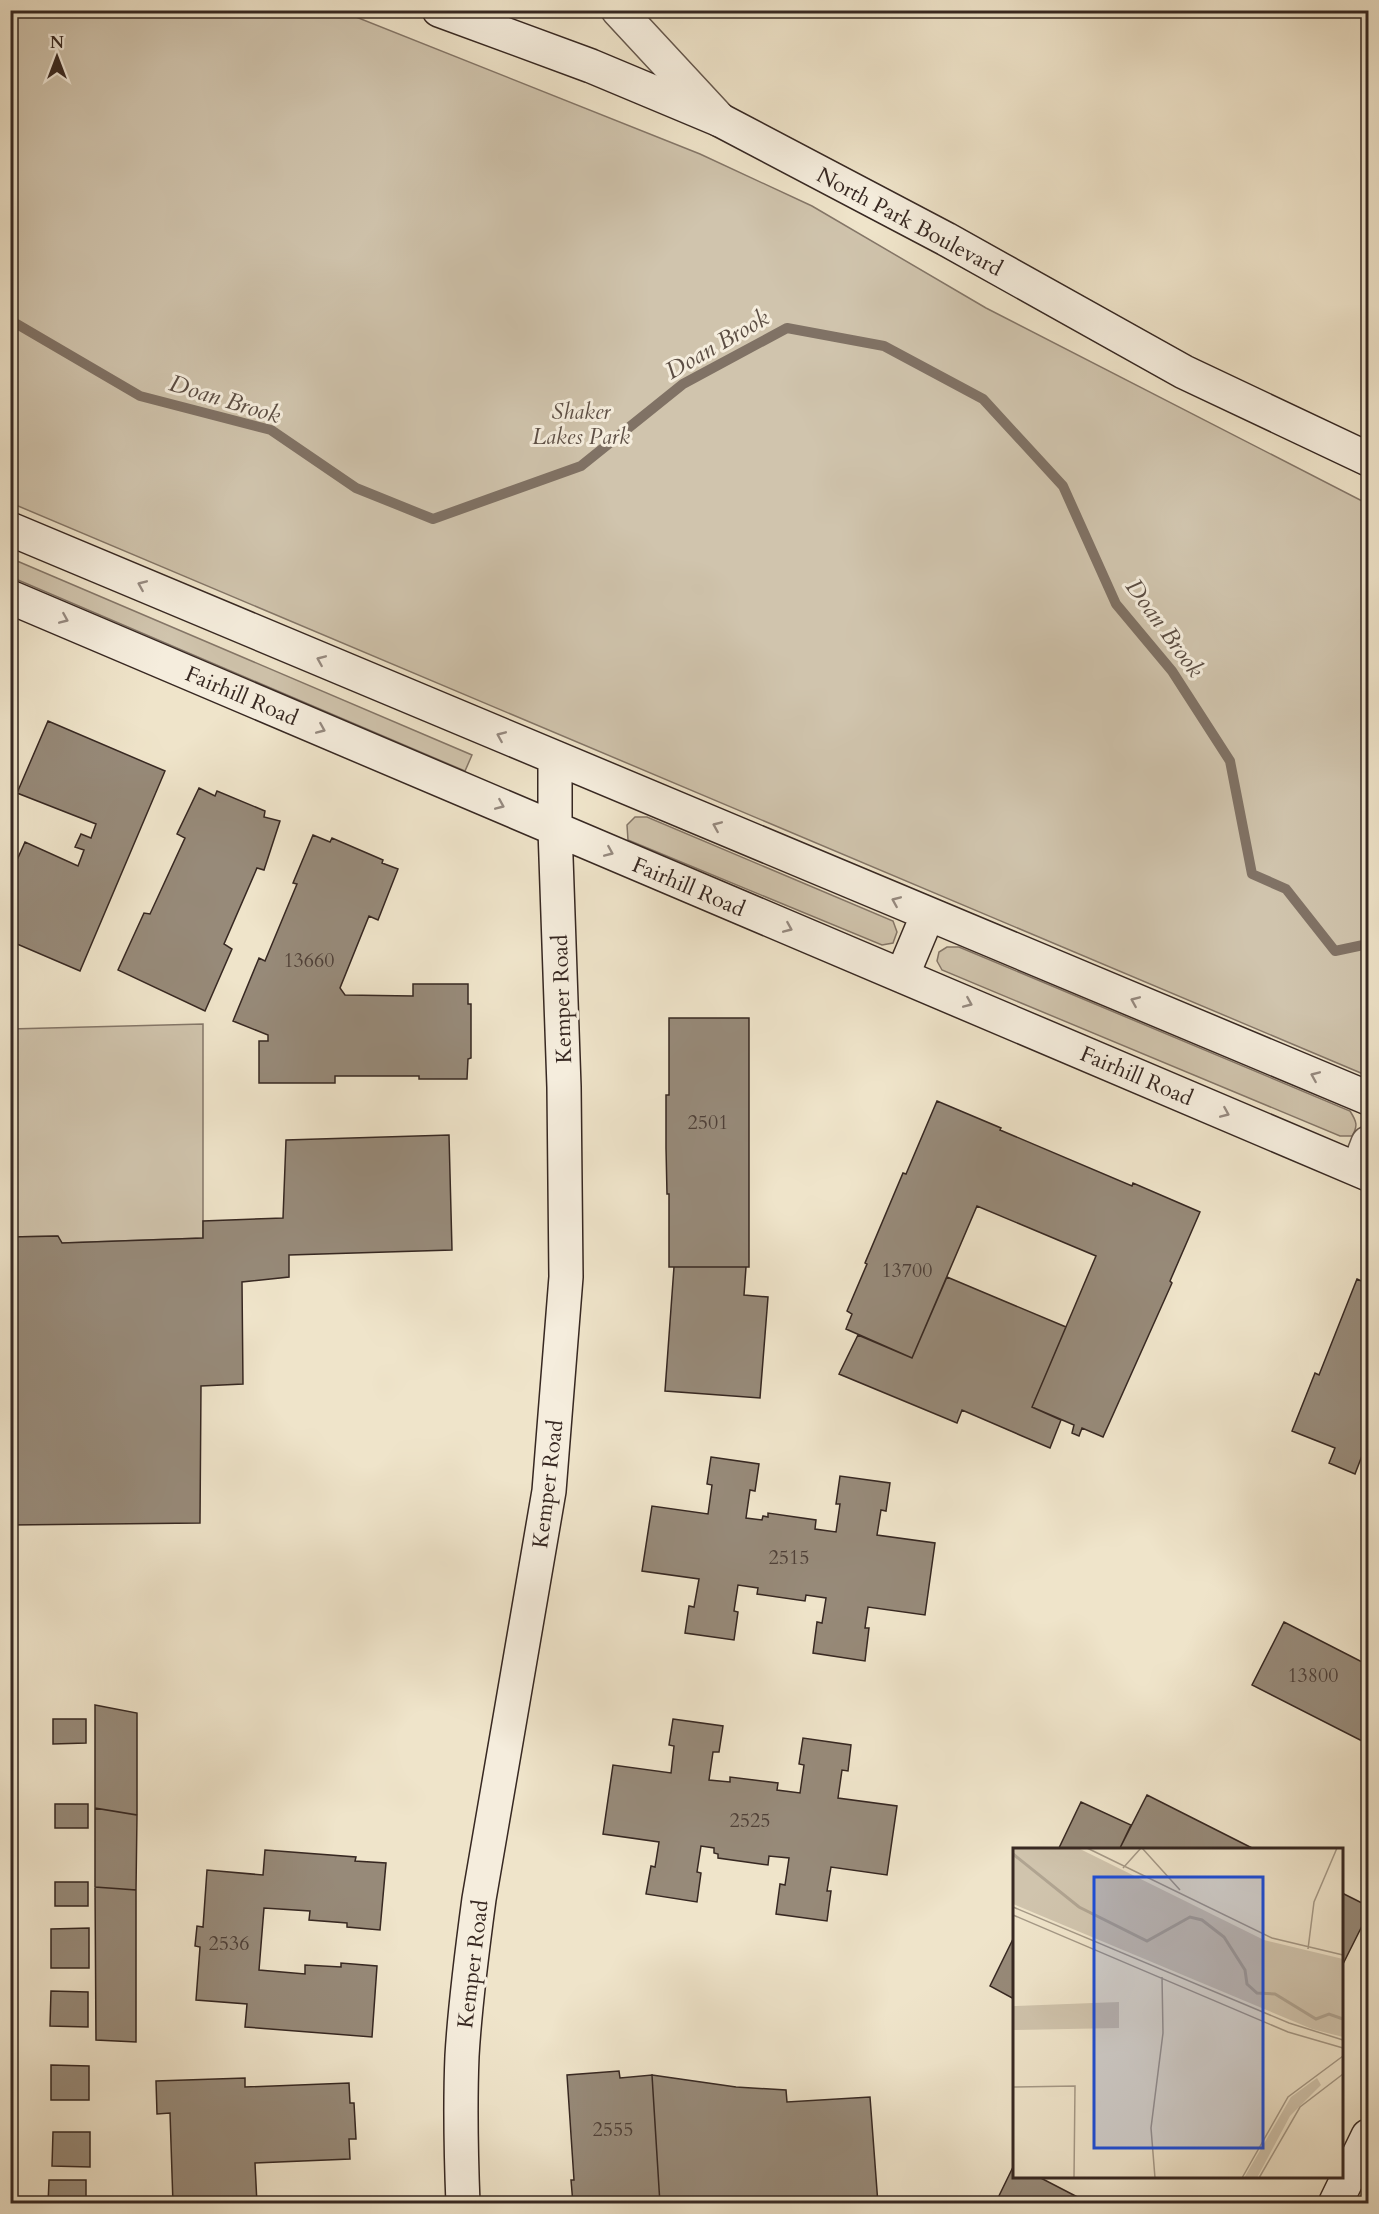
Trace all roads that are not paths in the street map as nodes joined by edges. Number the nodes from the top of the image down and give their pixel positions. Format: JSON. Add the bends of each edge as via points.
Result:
{"nodes":[{"id":1,"x":439,"y":10,"type":"edge"},
{"id":2,"x":618,"y":10,"type":"edge"},
{"id":3,"x":720,"y":120,"type":"junction"},
{"id":4,"x":1368,"y":459,"type":"edge"},
{"id":5,"x":10,"y":529,"type":"edge"},
{"id":6,"x":10,"y":597,"type":"edge"},
{"id":7,"x":555,"y":759,"type":"junction"},
{"id":8,"x":555,"y":829,"type":"junction"},
{"id":9,"x":928,"y":914,"type":"junction"},
{"id":10,"x":902,"y":976,"type":"junction"},
{"id":11,"x":1368,"y":1098,"type":"edge"},
{"id":12,"x":1365,"y":1162,"type":"edge"},
{"id":13,"x":1368,"y":2136,"type":"edge"},
{"id":14,"x":463,"y":2204,"type":"edge"},
{"id":15,"x":1335,"y":2204,"type":"edge"}],
"edges":[{"from":1,"to":3,"type":"main road","name":"North Park Boulevard","via":[[591,66]]},
{"from":2,"to":3,"type":"main road"},
{"from":3,"to":4,"type":"main road","name":"North Park Boulevard","via":[[946,239],[1184,372]]},
{"from":7,"to":5,"type":"main road","one_way":true},
{"from":6,"to":8,"type":"main road","name":"Fairhill Road","one_way":true},
{"from":7,"to":8,"type":"main road","name":"Kemper Road"},
{"from":9,"to":7,"type":"main road","one_way":true},
{"from":8,"to":10,"type":"main road","name":"Fairhill Road","one_way":true},
{"from":8,"to":14,"type":"main road","name":"Kemper Road","via":[[566,1277],[549,1491],[473,1949],[462,2055]]},
{"from":9,"to":10,"type":"main road"},
{"from":11,"to":9,"type":"main road","one_way":true},
{"from":10,"to":12,"type":"main road","name":"Fairhill Road","one_way":true},
{"from":13,"to":15,"type":"main road"}]}
